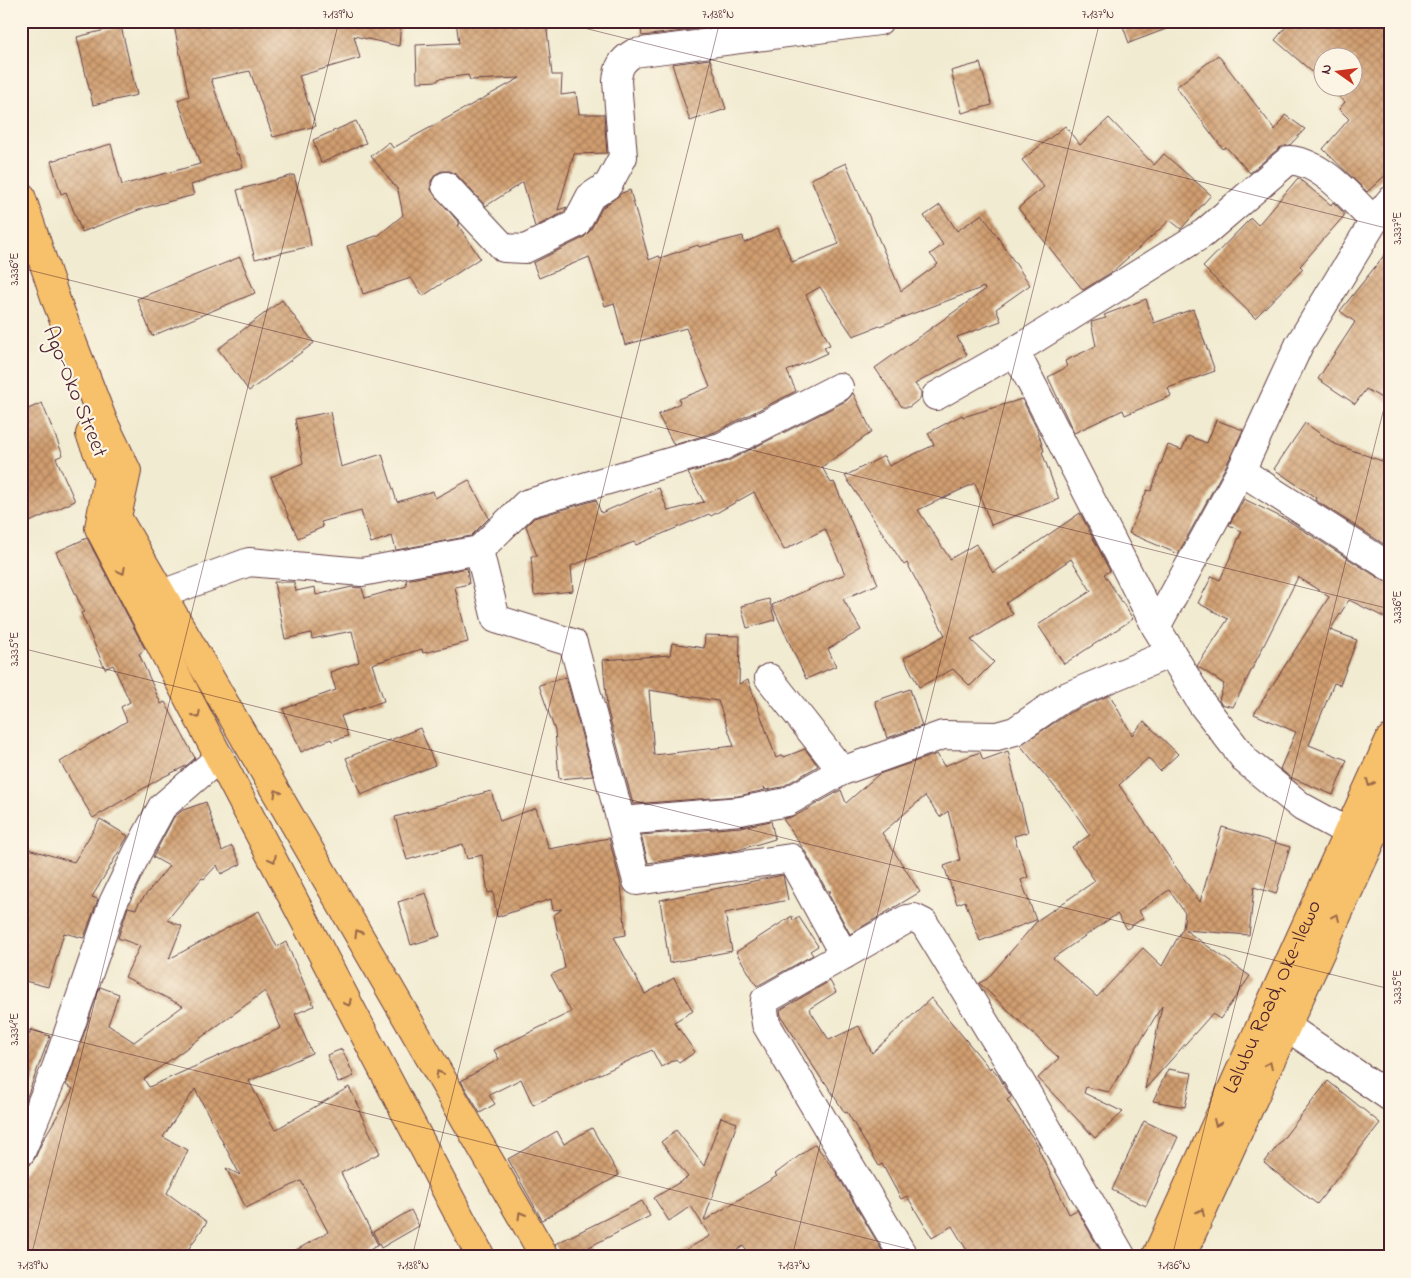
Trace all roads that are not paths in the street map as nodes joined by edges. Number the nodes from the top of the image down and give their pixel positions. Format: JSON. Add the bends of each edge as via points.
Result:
{"nodes":[{"id":1,"x":879,"y":21,"type":"edge"},
{"id":2,"x":446,"y":186,"type":"dead end"},
{"id":3,"x":21,"y":196,"type":"edge"},
{"id":4,"x":1382,"y":211,"type":"edge"},
{"id":5,"x":21,"y":250,"type":"edge"},
{"id":6,"x":1015,"y":351,"type":"junction"},
{"id":7,"x":839,"y":387,"type":"dead end"},
{"id":8,"x":936,"y":396,"type":"dead end"},
{"id":9,"x":1241,"y":471,"type":"junction"},
{"id":10,"x":117,"y":474,"type":"junction"},
{"id":11,"x":108,"y":522,"type":"junction"},
{"id":12,"x":479,"y":550,"type":"junction"},
{"id":13,"x":1390,"y":567,"type":"edge"},
{"id":14,"x":162,"y":594,"type":"junction"},
{"id":15,"x":1156,"y":627,"type":"junction"},
{"id":16,"x":1171,"y":653,"type":"junction"},
{"id":17,"x":768,"y":678,"type":"dead end"},
{"id":18,"x":1390,"y":739,"type":"edge"},
{"id":19,"x":220,"y":758,"type":"junction"},
{"id":20,"x":842,"y":771,"type":"junction"},
{"id":21,"x":1390,"y":800,"type":"edge"},
{"id":22,"x":621,"y":821,"type":"junction"},
{"id":23,"x":1348,"y":832,"type":"junction"},
{"id":24,"x":844,"y":955,"type":"junction"},
{"id":25,"x":1286,"y":1026,"type":"junction"},
{"id":26,"x":1390,"y":1097,"type":"edge"},
{"id":27,"x":21,"y":1152,"type":"edge"},
{"id":28,"x":481,"y":1257,"type":"edge"},
{"id":29,"x":545,"y":1257,"type":"edge"},
{"id":30,"x":904,"y":1257,"type":"edge"},
{"id":31,"x":1122,"y":1257,"type":"edge"},
{"id":32,"x":1156,"y":1257,"type":"edge"},
{"id":33,"x":1180,"y":1257,"type":"edge"}],
"edges":[{"from":1,"to":2,"type":"street","via":[[634,53],[623,59],[617,81],[623,157],[620,164],[608,185],[590,196],[576,224],[525,249],[504,248]]},
{"from":3,"to":10,"type":"main road","via":[[56,300],[103,421]]},
{"from":4,"to":6,"type":"street","via":[[1301,161],[1289,160],[1204,233]]},
{"from":4,"to":9,"type":"street","via":[[1299,345]]},
{"from":5,"to":10,"type":"main road","name":"Ago-Oko Street","via":[[52,338]]},
{"from":6,"to":8,"type":"street"},
{"from":6,"to":15,"type":"street"},
{"from":7,"to":12,"type":"street","via":[[721,448],[526,504]]},
{"from":9,"to":13,"type":"street"},
{"from":9,"to":15,"type":"street"},
{"from":10,"to":11,"type":"main road"},
{"from":11,"to":14,"type":"main road"},
{"from":11,"to":19,"type":"main road","one_way":true},
{"from":12,"to":14,"type":"street","via":[[362,572],[249,562]]},
{"from":12,"to":22,"type":"street","via":[[496,619],[573,643]]},
{"from":29,"to":14,"type":"main road","one_way":true},
{"from":15,"to":16,"type":"street"},
{"from":16,"to":20,"type":"street","via":[[1063,698],[1015,731],[997,736],[943,735]]},
{"from":16,"to":23,"type":"street","via":[[1202,704],[1246,761],[1302,806]]},
{"from":17,"to":20,"type":"street"},
{"from":18,"to":23,"type":"main road","name":"Lalubu Road, Oke-Ilewo","one_way":true},
{"from":19,"to":27,"type":"street","via":[[162,807],[137,853],[114,903],[56,1068]]},
{"from":19,"to":28,"type":"main road","one_way":true},
{"from":20,"to":22,"type":"street","via":[[787,802],[740,811]]},
{"from":25,"to":21,"type":"main road","name":"Lalubu Road, Oke-Ilewo","one_way":true},
{"from":22,"to":24,"type":"street","via":[[637,881],[791,858]]},
{"from":23,"to":32,"type":"main road","name":"Lalubu Road, Oke-Ilewo","one_way":true},
{"from":24,"to":30,"type":"street","via":[[765,1000],[766,1024]]},
{"from":24,"to":31,"type":"street","via":[[907,919],[914,918],[924,923]]},
{"from":25,"to":26,"type":"street"},
{"from":33,"to":25,"type":"main road","name":"Lalubu Road, Oke-Ilewo","one_way":true}]}
